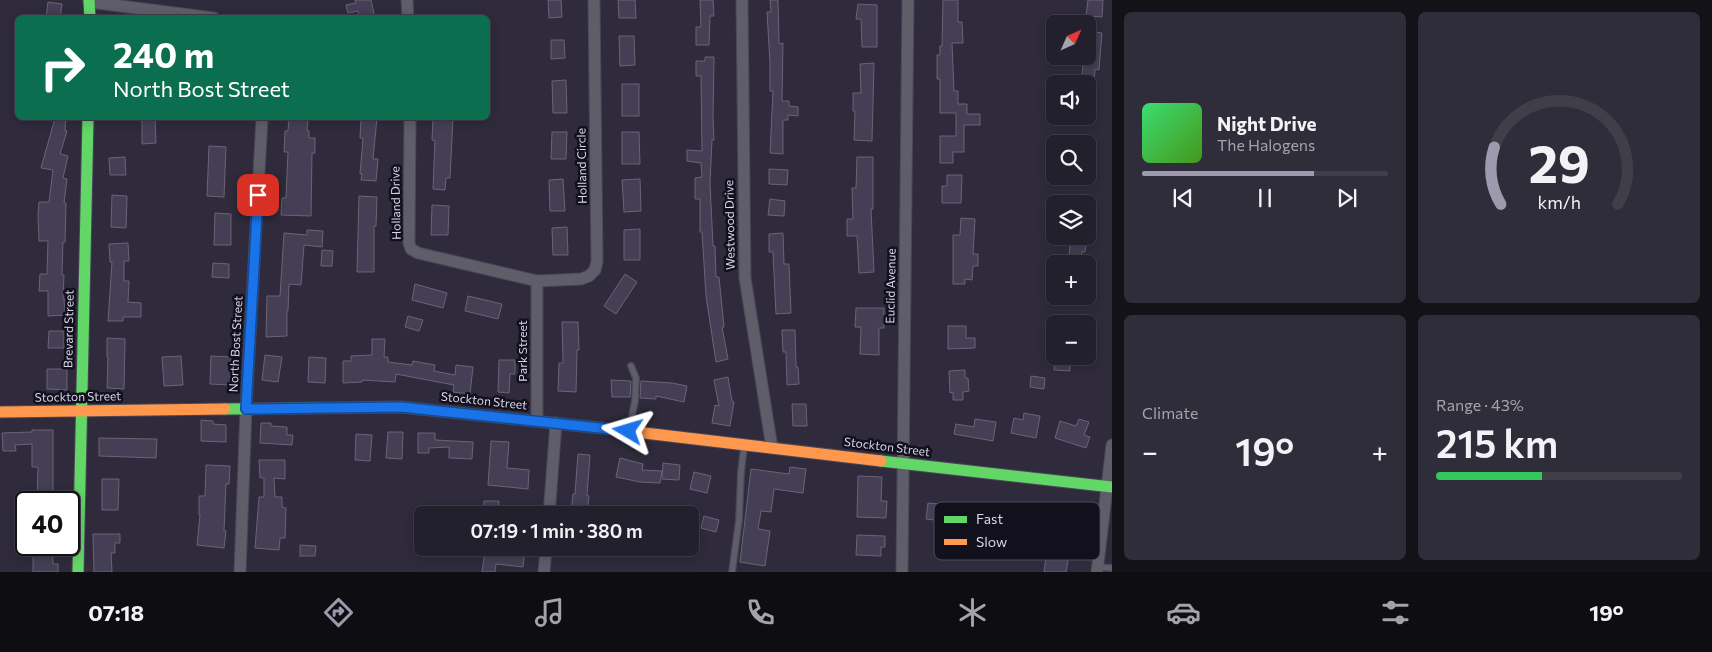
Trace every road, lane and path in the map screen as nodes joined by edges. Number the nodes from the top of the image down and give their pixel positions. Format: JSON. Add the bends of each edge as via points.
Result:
{"nodes":[{"id":1,"x":407,"y":0,"type":"edge"},
{"id":2,"x":594,"y":0,"type":"edge"},
{"id":3,"x":742,"y":0,"type":"edge"},
{"id":4,"x":908,"y":0,"type":"edge"},
{"id":5,"x":89,"y":1,"type":"edge"},
{"id":6,"x":90,"y":15,"type":"edge"},
{"id":7,"x":192,"y":15,"type":"edge"},
{"id":8,"x":408,"y":15,"type":"edge"},
{"id":9,"x":88,"y":120,"type":"edge"},
{"id":10,"x":262,"y":120,"type":"edge"},
{"id":11,"x":410,"y":120,"type":"edge"},
{"id":12,"x":537,"y":281,"type":"junction"},
{"id":13,"x":631,"y":366,"type":"dead end"},
{"id":14,"x":246,"y":409,"type":"junction"},
{"id":15,"x":81,"y":410,"type":"junction"},
{"id":16,"x":0,"y":412,"type":"edge"},
{"id":17,"x":537,"y":421,"type":"junction"},
{"id":18,"x":556,"y":423,"type":"junction"},
{"id":19,"x":628,"y":431,"type":"junction"},
{"id":20,"x":744,"y":445,"type":"junction"},
{"id":21,"x":1112,"y":445,"type":"edge"},
{"id":22,"x":772,"y":448,"type":"junction"},
{"id":23,"x":903,"y":462,"type":"junction"},
{"id":24,"x":1110,"y":487,"type":"edge"},
{"id":25,"x":550,"y":506,"type":"edge"},
{"id":26,"x":1100,"y":551,"type":"edge"},
{"id":27,"x":545,"y":556,"type":"edge"},
{"id":28,"x":1112,"y":568,"type":"edge"},
{"id":29,"x":1097,"y":570,"type":"edge"},
{"id":30,"x":78,"y":572,"type":"edge"},
{"id":31,"x":240,"y":572,"type":"edge"},
{"id":32,"x":544,"y":572,"type":"edge"},
{"id":33,"x":732,"y":572,"type":"edge"},
{"id":34,"x":902,"y":572,"type":"edge"}],
"edges":[{"from":1,"to":8,"type":"street"},
{"from":2,"to":12,"type":"street","name":"Holland Circle","via":[[597,261],[595,270],[581,279]]},
{"from":3,"to":22,"type":"street","name":"Westwood Drive","via":[[745,278]]},
{"from":4,"to":23,"type":"street","name":"Euclid Avenue"},
{"from":5,"to":6,"type":"street"},
{"from":5,"to":7,"type":"street"},
{"from":9,"to":15,"type":"street","name":"Brevard Street"},
{"from":10,"to":14,"type":"street","name":"North Bost Street"},
{"from":11,"to":12,"type":"street","name":"Holland Drive","via":[[409,243],[412,249]]},
{"from":12,"to":17,"type":"street","name":"Park Street"},
{"from":13,"to":19,"type":"lane","via":[[636,378],[635,401]]},
{"from":14,"to":15,"type":"street","name":"Stockton Street"},
{"from":14,"to":17,"type":"street","name":"Stockton Street","via":[[401,407]]},
{"from":14,"to":31,"type":"street","name":"North Bost Street"},
{"from":15,"to":16,"type":"street","name":"Stockton Street"},
{"from":15,"to":30,"type":"street","name":"Brevard Street"},
{"from":17,"to":18,"type":"street","name":"Stockton Street"},
{"from":18,"to":19,"type":"street","name":"Stockton Street"},
{"from":18,"to":25,"type":"street"},
{"from":19,"to":20,"type":"street","name":"Stockton Street"},
{"from":20,"to":22,"type":"street","name":"Stockton Street"},
{"from":20,"to":33,"type":"lane"},
{"from":21,"to":24,"type":"street"},
{"from":22,"to":23,"type":"street","name":"Stockton Street"},
{"from":23,"to":24,"type":"street","name":"Stockton Street"},
{"from":23,"to":34,"type":"street","name":"Euclid Avenue"},
{"from":24,"to":26,"type":"street"},
{"from":27,"to":32,"type":"street"},
{"from":28,"to":29,"type":"lane"}]}
